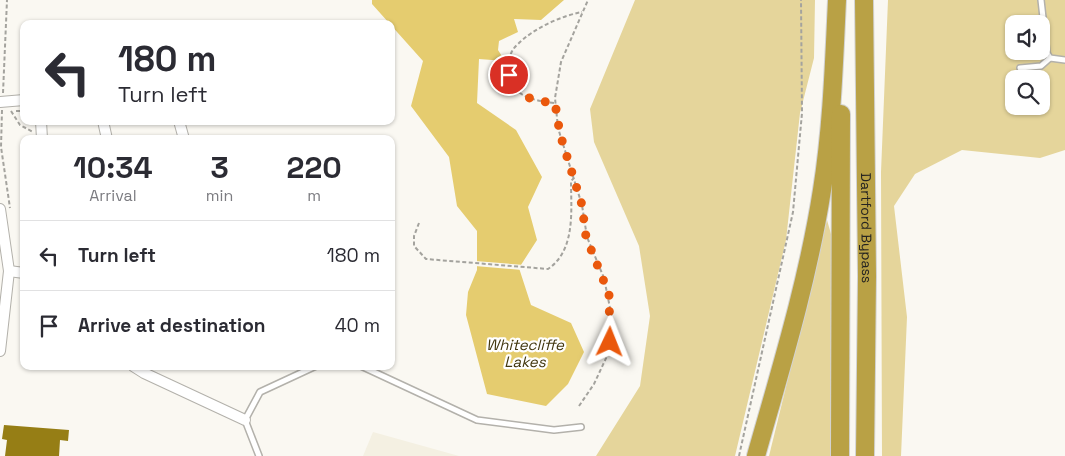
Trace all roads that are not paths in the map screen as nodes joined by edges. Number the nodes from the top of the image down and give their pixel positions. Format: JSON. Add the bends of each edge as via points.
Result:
{"nodes":[{"id":1,"x":838,"y":0,"type":"edge"},
{"id":2,"x":864,"y":0,"type":"edge"},
{"id":3,"x":1041,"y":0,"type":"edge"},
{"id":4,"x":1043,"y":15,"type":"edge"},
{"id":5,"x":1050,"y":58,"type":"edge"},
{"id":6,"x":1048,"y":60,"type":"edge"},
{"id":7,"x":1065,"y":60,"type":"edge"},
{"id":8,"x":1020,"y":68,"type":"dead end"},
{"id":9,"x":20,"y":100,"type":"edge"},
{"id":10,"x":1,"y":102,"type":"edge"},
{"id":11,"x":5,"y":209,"type":"edge"},
{"id":12,"x":9,"y":272,"type":"junction"},
{"id":13,"x":20,"y":273,"type":"edge"},
{"id":14,"x":0,"y":351,"type":"edge"},
{"id":15,"x":141,"y":370,"type":"edge"},
{"id":16,"x":307,"y":370,"type":"edge"},
{"id":17,"x":371,"y":370,"type":"edge"},
{"id":18,"x":245,"y":420,"type":"junction"},
{"id":19,"x":581,"y":427,"type":"dead end"},
{"id":20,"x":259,"y":456,"type":"edge"},
{"id":21,"x":756,"y":456,"type":"edge"},
{"id":22,"x":840,"y":456,"type":"edge"},
{"id":23,"x":864,"y":456,"type":"edge"}],
"edges":[{"from":1,"to":21,"type":"highway","via":[[831,113],[815,233]]},
{"from":1,"to":22,"type":"highway","name":"Dartford Bypass","via":[[842,324]]},
{"from":2,"to":23,"type":"highway","name":"Dartford Bypass","via":[[867,276]]},
{"from":3,"to":4,"type":"lane"},
{"from":5,"to":7,"type":"lane"},
{"from":6,"to":8,"type":"lane","via":[[1041,66]]},
{"from":9,"to":10,"type":"street"},
{"from":11,"to":12,"type":"street"},
{"from":12,"to":13,"type":"street"},
{"from":12,"to":14,"type":"street"},
{"from":15,"to":18,"type":"street"},
{"from":16,"to":18,"type":"lane","via":[[260,392]]},
{"from":17,"to":19,"type":"lane","via":[[477,420],[554,430]]},
{"from":18,"to":20,"type":"lane"}]}
